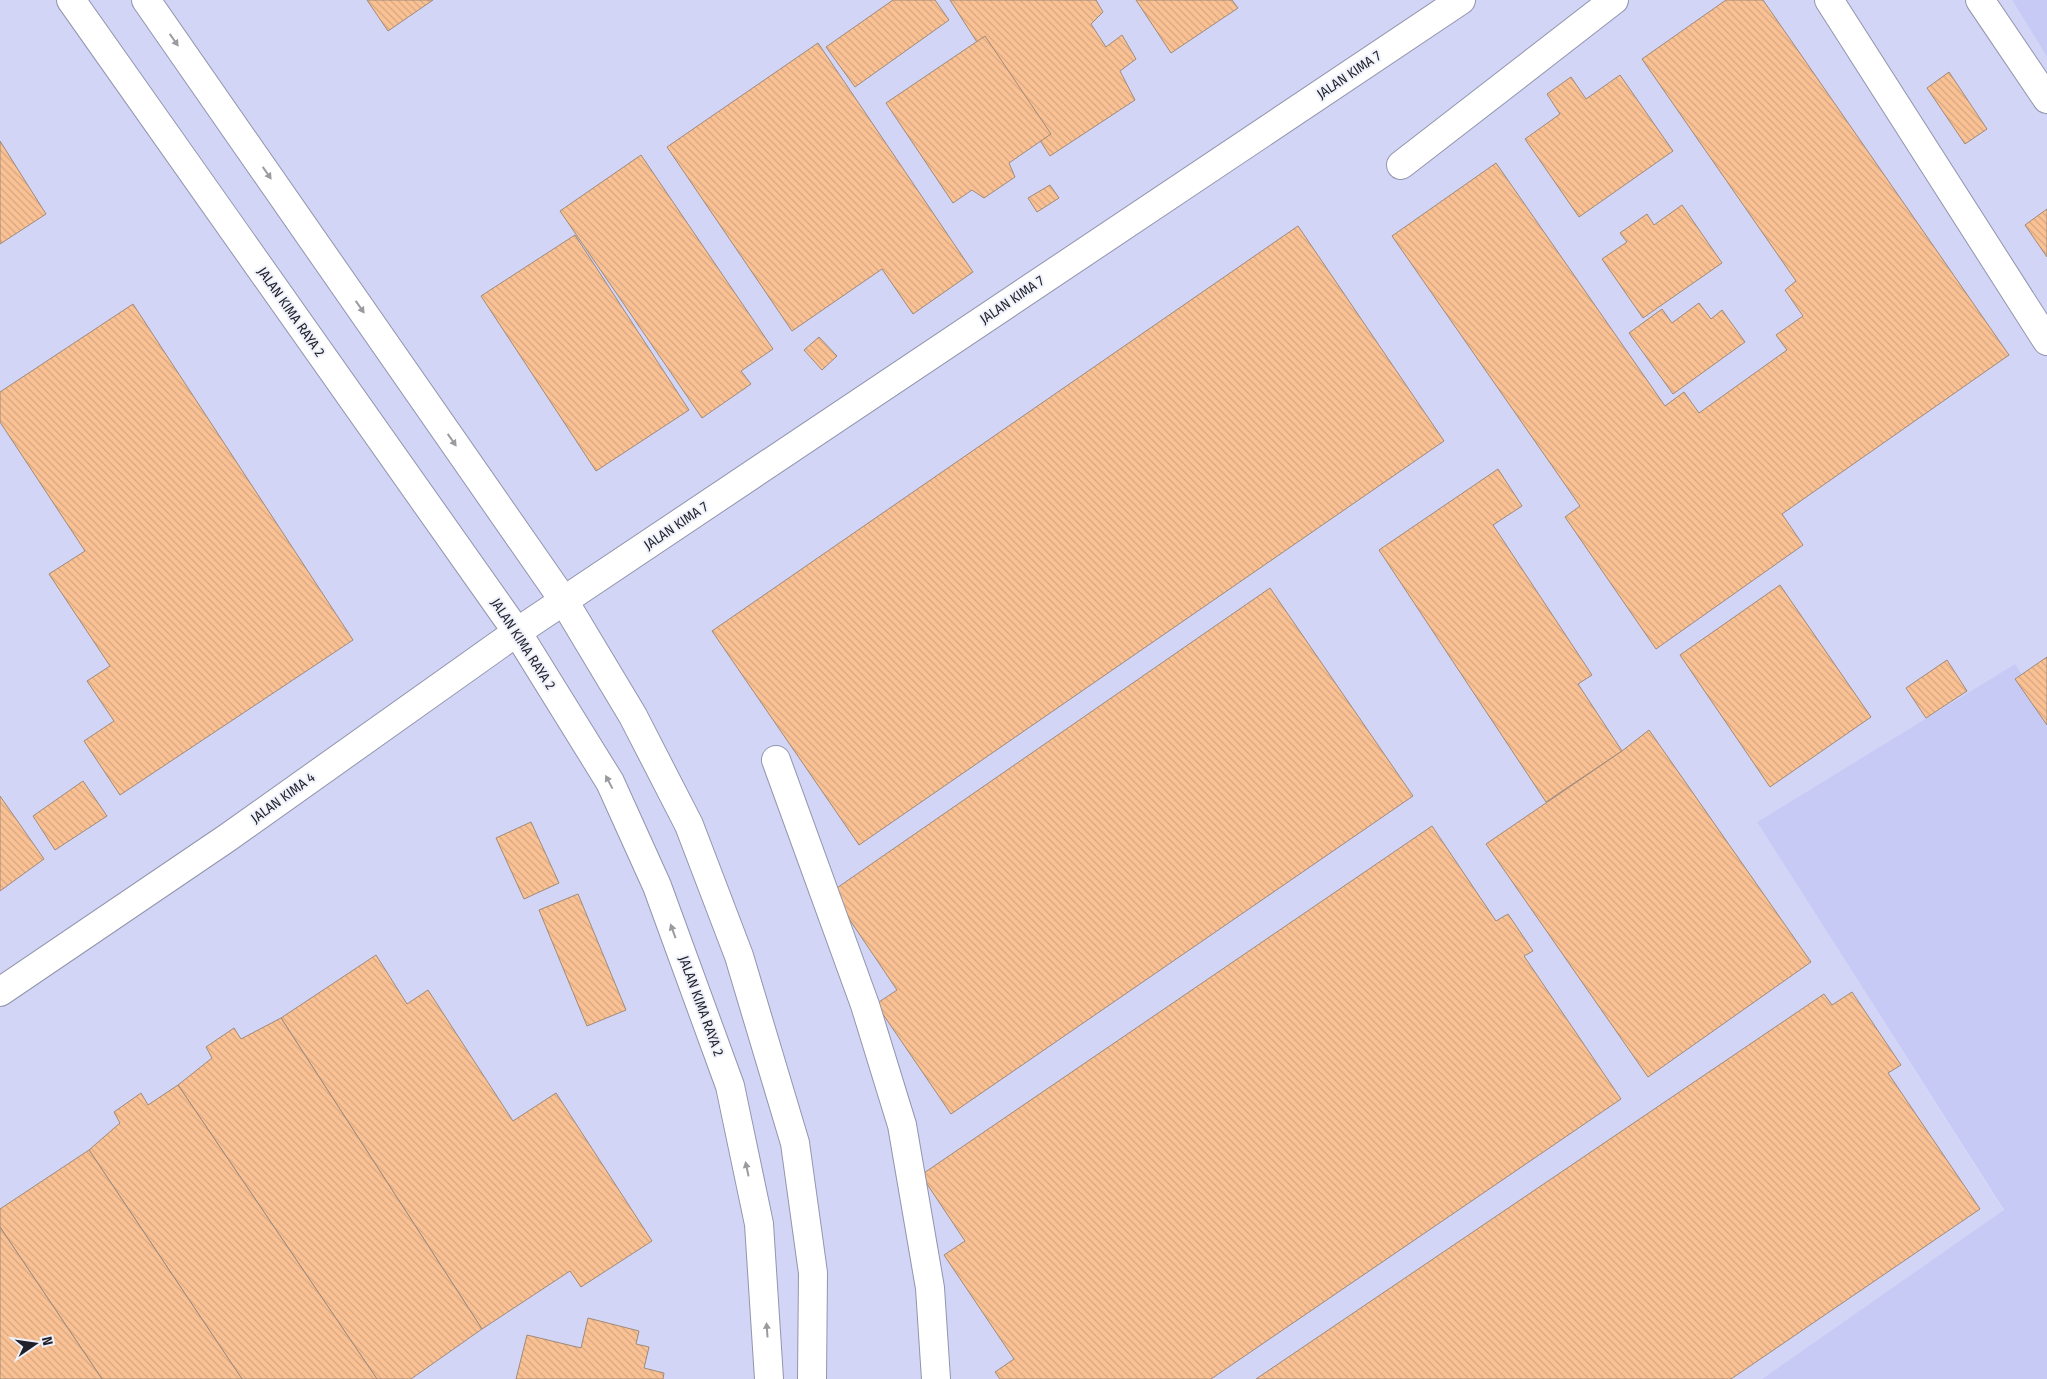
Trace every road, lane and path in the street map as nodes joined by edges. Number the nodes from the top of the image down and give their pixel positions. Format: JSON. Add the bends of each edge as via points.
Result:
{"nodes":[{"id":1,"x":71,"y":0,"type":"edge"},
{"id":2,"x":146,"y":0,"type":"edge"},
{"id":3,"x":1461,"y":0,"type":"edge"},
{"id":4,"x":1614,"y":0,"type":"edge"},
{"id":5,"x":1829,"y":0,"type":"edge"},
{"id":6,"x":1980,"y":0,"type":"edge"},
{"id":7,"x":2047,"y":99,"type":"edge"},
{"id":8,"x":1401,"y":165,"type":"dead end"},
{"id":9,"x":2047,"y":341,"type":"edge"},
{"id":10,"x":564,"y":601,"type":"junction"},
{"id":11,"x":517,"y":632,"type":"junction"},
{"id":12,"x":776,"y":760,"type":"dead end"},
{"id":13,"x":0,"y":992,"type":"edge"},
{"id":14,"x":769,"y":1379,"type":"edge"},
{"id":15,"x":812,"y":1379,"type":"edge"},
{"id":16,"x":936,"y":1379,"type":"edge"}],
"edges":[{"from":1,"to":11,"type":"street","name":"JALAN KIMA RAYA 2"},
{"from":2,"to":10,"type":"street","one_way":true},
{"from":3,"to":10,"type":"street","name":"JALAN KIMA 7"},
{"from":4,"to":8,"type":"street"},
{"from":5,"to":9,"type":"street"},
{"from":6,"to":7,"type":"street"},
{"from":10,"to":11,"type":"street","name":"JALAN KIMA 4"},
{"from":10,"to":15,"type":"street","via":[[633,716],[689,825],[739,956],[795,1144],[813,1274]]},
{"from":11,"to":13,"type":"street","name":"JALAN KIMA 4","via":[[227,838]]},
{"from":14,"to":11,"type":"street","name":"JALAN KIMA RAYA 2","one_way":true,"via":[[759,1224],[730,1086],[657,886],[610,782]]},
{"from":12,"to":16,"type":"street","via":[[865,1005],[902,1125],[930,1288]]}]}
